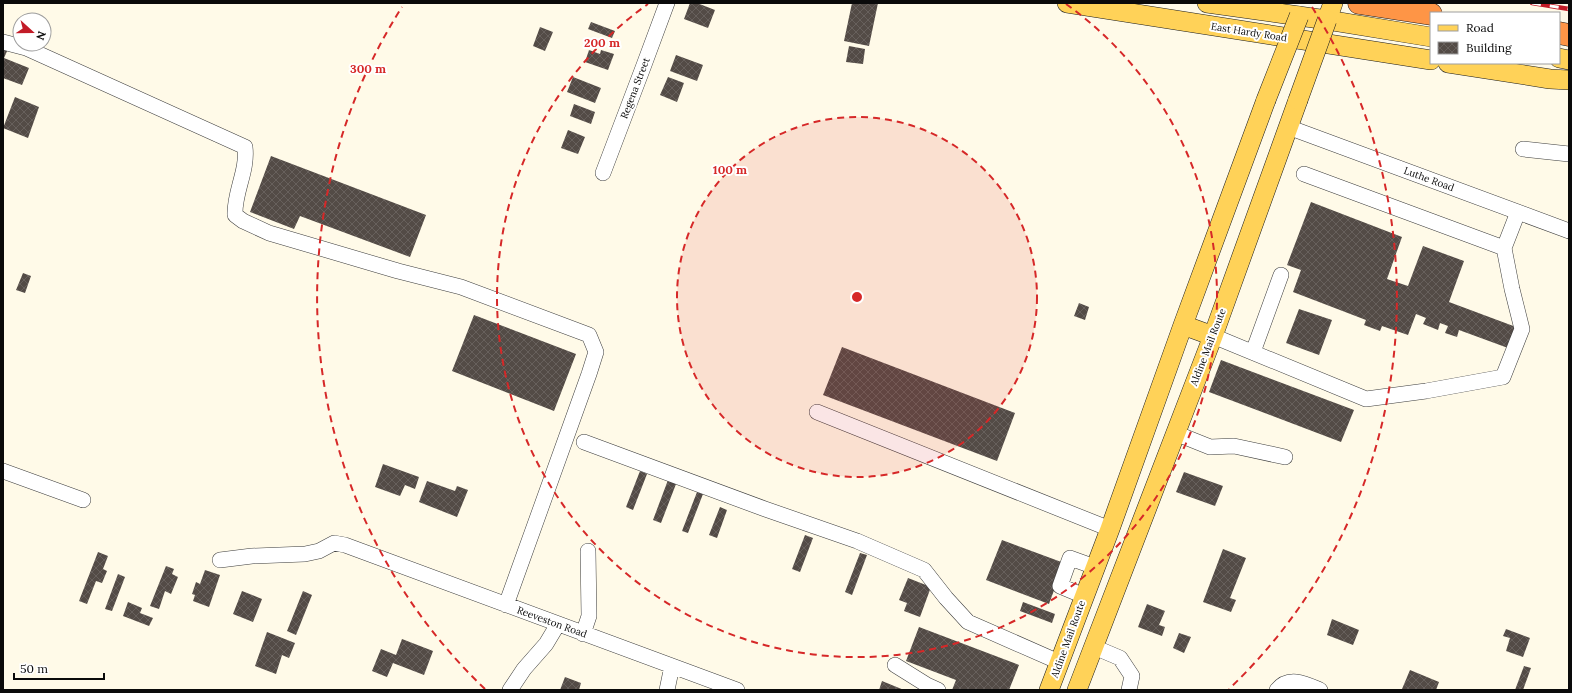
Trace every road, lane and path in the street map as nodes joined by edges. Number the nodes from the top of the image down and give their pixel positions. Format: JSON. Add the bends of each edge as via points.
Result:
{"nodes":[{"id":1,"x":666,"y":3,"type":"edge"},
{"id":2,"x":1067,"y":3,"type":"edge"},
{"id":3,"x":1207,"y":3,"type":"edge"},
{"id":4,"x":1358,"y":3,"type":"edge"},
{"id":5,"x":1301,"y":10,"type":"edge"},
{"id":6,"x":1330,"y":11,"type":"edge"},
{"id":7,"x":1430,"y":14,"type":"edge"},
{"id":8,"x":1430,"y":37,"type":"edge"},
{"id":9,"x":3,"y":42,"type":"edge"},
{"id":10,"x":1430,"y":60,"type":"edge"},
{"id":11,"x":1454,"y":64,"type":"edge"},
{"id":12,"x":1569,"y":80,"type":"edge"},
{"id":13,"x":1288,"y":127,"type":"junction"},
{"id":14,"x":1523,"y":149,"type":"dead end"},
{"id":15,"x":1569,"y":154,"type":"edge"},
{"id":16,"x":602,"y":173,"type":"dead end"},
{"id":17,"x":1304,"y":174,"type":"dead end"},
{"id":18,"x":1518,"y":212,"type":"junction"},
{"id":19,"x":1569,"y":231,"type":"edge"},
{"id":20,"x":1504,"y":248,"type":"junction"},
{"id":21,"x":1281,"y":275,"type":"dead end"},
{"id":22,"x":1183,"y":326,"type":"junction"},
{"id":23,"x":1213,"y":336,"type":"junction"},
{"id":24,"x":1253,"y":352,"type":"junction"},
{"id":25,"x":817,"y":412,"type":"dead end"},
{"id":26,"x":1175,"y":433,"type":"junction"},
{"id":27,"x":584,"y":442,"type":"dead end"},
{"id":28,"x":1285,"y":457,"type":"dead end"},
{"id":29,"x":3,"y":471,"type":"edge"},
{"id":30,"x":83,"y":500,"type":"dead end"},
{"id":31,"x":1110,"y":529,"type":"junction"},
{"id":32,"x":1135,"y":539,"type":"junction"},
{"id":33,"x":588,"y":551,"type":"dead end"},
{"id":34,"x":220,"y":560,"type":"dead end"},
{"id":35,"x":1095,"y":568,"type":"junction"},
{"id":36,"x":1084,"y":596,"type":"junction"},
{"id":37,"x":506,"y":605,"type":"junction"},
{"id":38,"x":558,"y":624,"type":"junction"},
{"id":39,"x":583,"y":634,"type":"junction"},
{"id":40,"x":1094,"y":647,"type":"junction"},
{"id":41,"x":1059,"y":662,"type":"junction"},
{"id":42,"x":895,"y":665,"type":"dead end"},
{"id":43,"x":672,"y":666,"type":"junction"},
{"id":44,"x":510,"y":690,"type":"edge"},
{"id":45,"x":667,"y":690,"type":"edge"},
{"id":46,"x":737,"y":690,"type":"edge"},
{"id":47,"x":938,"y":690,"type":"edge"},
{"id":48,"x":1049,"y":690,"type":"edge"},
{"id":49,"x":1077,"y":690,"type":"edge"},
{"id":50,"x":1130,"y":690,"type":"edge"},
{"id":51,"x":1277,"y":690,"type":"edge"},
{"id":52,"x":1320,"y":690,"type":"edge"}],
"edges":[{"from":1,"to":16,"type":"street","name":"Regena Street"},
{"from":2,"to":10,"type":"main road","name":"East Hardy Road"},
{"from":3,"to":5,"type":"main road"},
{"from":4,"to":7,"type":"highway"},
{"from":5,"to":6,"type":"main road"},
{"from":5,"to":22,"type":"main road","name":"Aldine Mail Route","bridge":true},
{"from":6,"to":8,"type":"main road"},
{"from":6,"to":13,"type":"main road","name":"Aldine Mail Route","bridge":true},
{"from":9,"to":37,"type":"street","via":[[26,48],[245,147],[245,167],[235,204],[235,216],[243,221],[292,240],[461,287],[589,336],[596,352]]},
{"from":11,"to":12,"type":"main road"},
{"from":13,"to":18,"type":"street","name":"Luthe Road"},
{"from":13,"to":23,"type":"main road","name":"Aldine Mail Route"},
{"from":14,"to":15,"type":"street"},
{"from":17,"to":20,"type":"street"},
{"from":18,"to":19,"type":"street","name":"Luthe Road"},
{"from":18,"to":20,"type":"street"},
{"from":20,"to":24,"type":"street","via":[[1522,329],[1503,377],[1366,399]]},
{"from":21,"to":24,"type":"street"},
{"from":22,"to":23,"type":"main road"},
{"from":22,"to":31,"type":"main road","name":"Aldine Mail Route"},
{"from":23,"to":24,"type":"street"},
{"from":23,"to":26,"type":"main road","name":"Aldine Mail Route"},
{"from":25,"to":31,"type":"street"},
{"from":26,"to":28,"type":"street","via":[[1210,447],[1234,446]]},
{"from":26,"to":32,"type":"main road","name":"Aldine Mail Route"},
{"from":27,"to":41,"type":"street","via":[[857,541],[924,570],[968,622]]},
{"from":29,"to":30,"type":"street"},
{"from":31,"to":32,"type":"main road"},
{"from":31,"to":35,"type":"main road","name":"Aldine Mail Route"},
{"from":32,"to":40,"type":"main road","name":"Aldine Mail Route"},
{"from":33,"to":39,"type":"street","via":[[589,616]]},
{"from":34,"to":37,"type":"street","name":"Reeveston Road","via":[[305,554],[319,551],[334,543]]},
{"from":35,"to":36,"type":"main road","name":"Aldine Mail Route"},
{"from":35,"to":36,"type":"street","via":[[1070,558],[1060,586]]},
{"from":36,"to":41,"type":"main road","name":"Aldine Mail Route"},
{"from":37,"to":38,"type":"street","name":"Reeveston Road"},
{"from":38,"to":39,"type":"street","name":"Reeveston Road"},
{"from":38,"to":44,"type":"street","via":[[546,644]]},
{"from":39,"to":43,"type":"street","name":"Reeveston Road"},
{"from":40,"to":49,"type":"main road","name":"Aldine Mail Route"},
{"from":40,"to":50,"type":"street","via":[[1120,658],[1132,676]]},
{"from":41,"to":48,"type":"main road","name":"Aldine Mail Route"},
{"from":42,"to":47,"type":"street"},
{"from":43,"to":45,"type":"street"},
{"from":43,"to":46,"type":"street","name":"Reeveston Road"},
{"from":51,"to":52,"type":"street","via":[[1281,685],[1300,681]]}]}
